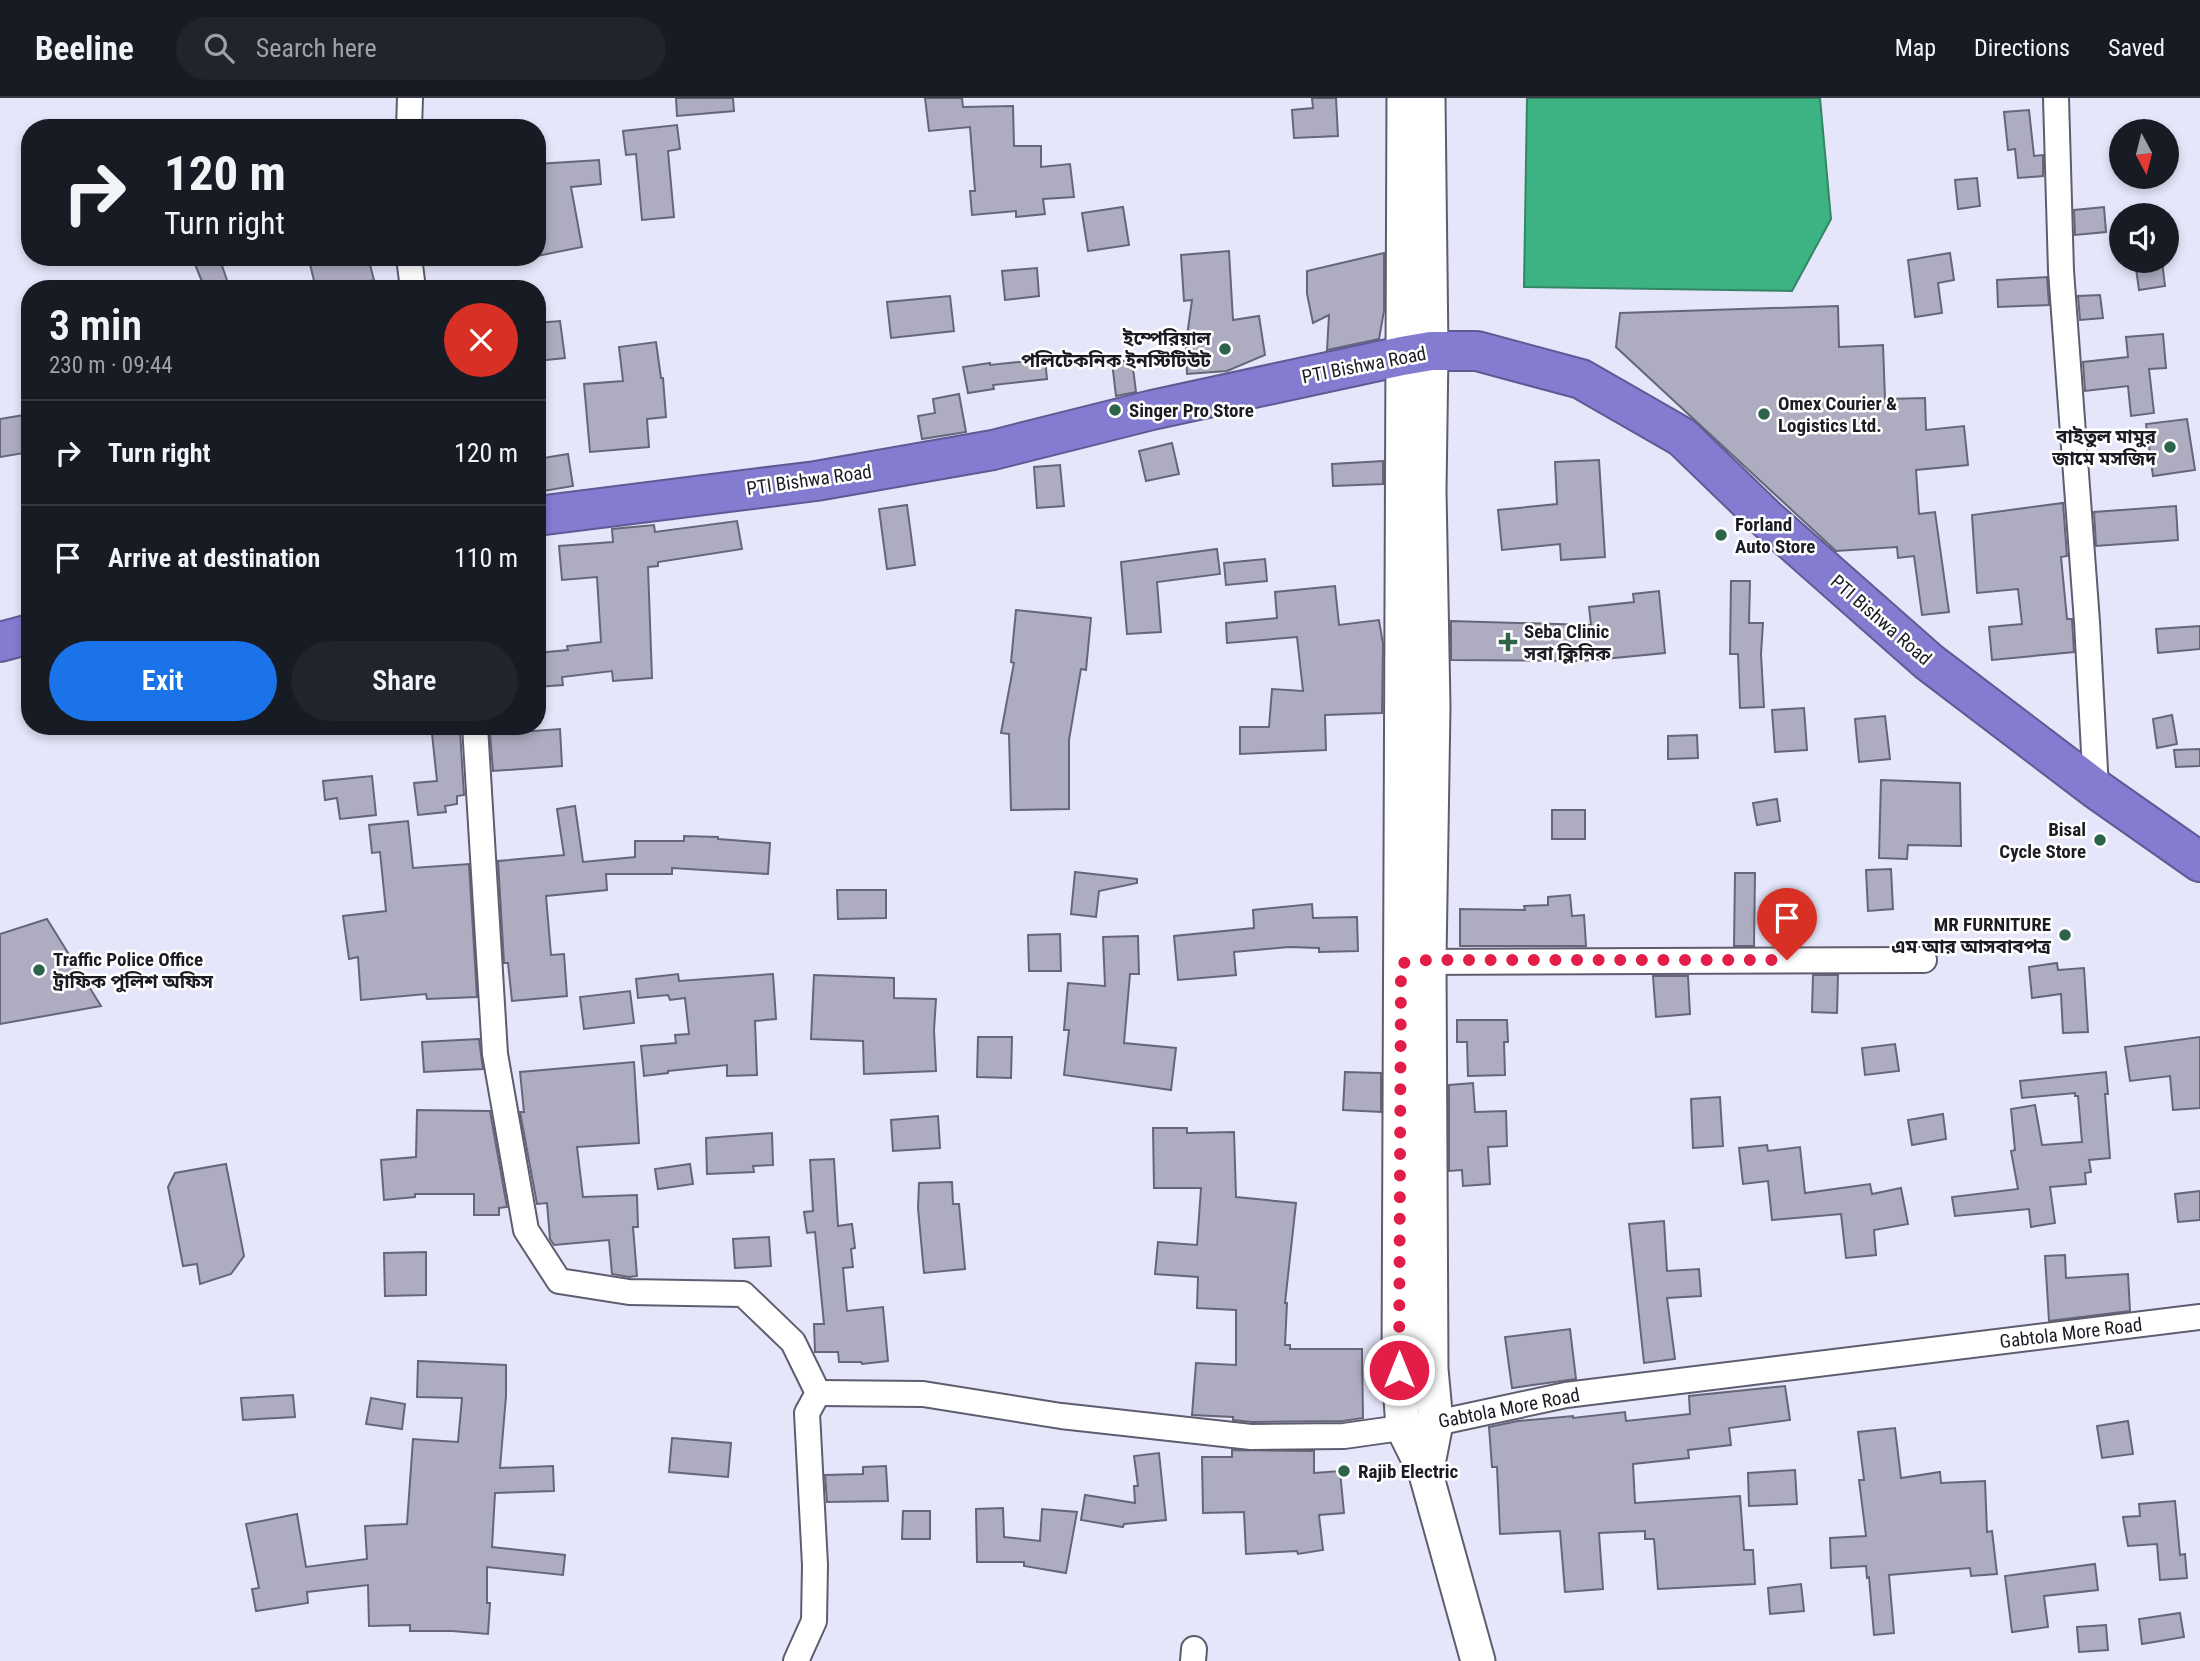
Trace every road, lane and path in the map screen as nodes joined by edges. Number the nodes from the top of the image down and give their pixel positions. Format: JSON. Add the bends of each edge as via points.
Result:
{"nodes":[{"id":1,"x":410,"y":98,"type":"edge"},
{"id":2,"x":1404,"y":98,"type":"edge"},
{"id":3,"x":1427,"y":98,"type":"edge"},
{"id":4,"x":2056,"y":98,"type":"edge"},
{"id":5,"x":409,"y":119,"type":"edge"},
{"id":6,"x":1417,"y":353,"type":"junction"},
{"id":7,"x":546,"y":515,"type":"edge"},
{"id":8,"x":21,"y":636,"type":"edge"},
{"id":9,"x":0,"y":642,"type":"edge"},
{"id":10,"x":476,"y":735,"type":"edge"},
{"id":11,"x":2096,"y":789,"type":"junction"},
{"id":12,"x":2200,"y":862,"type":"edge"},
{"id":13,"x":1924,"y":960,"type":"dead end"},
{"id":14,"x":1415,"y":962,"type":"junction"},
{"id":15,"x":2200,"y":1317,"type":"edge"},
{"id":16,"x":818,"y":1393,"type":"junction"},
{"id":17,"x":1437,"y":1423,"type":"junction"},
{"id":18,"x":1403,"y":1428,"type":"junction"},
{"id":19,"x":1426,"y":1474,"type":"junction"},
{"id":20,"x":796,"y":1661,"type":"edge"},
{"id":21,"x":1478,"y":1661,"type":"edge"}],
"edges":[{"from":1,"to":5,"type":"street"},
{"from":2,"to":6,"type":"street"},
{"from":3,"to":6,"type":"street"},
{"from":4,"to":11,"type":"street","via":[[2061,271]]},
{"from":6,"to":7,"type":"highway","name":"PTI Bishwa Road","via":[[1152,410],[993,450],[816,481]]},
{"from":6,"to":11,"type":"highway","name":"PTI Bishwa Road","via":[[1477,351],[1581,379],[1682,437],[1929,662]]},
{"from":6,"to":14,"type":"street"},
{"from":8,"to":9,"type":"highway"},
{"from":10,"to":16,"type":"street","via":[[495,1054],[526,1230],[559,1281],[629,1292],[743,1294],[793,1342]]},
{"from":11,"to":12,"type":"highway","name":"PTI Bishwa Road"},
{"from":13,"to":14,"type":"street"},
{"from":14,"to":17,"type":"street"},
{"from":14,"to":18,"type":"street","via":[[1399,1370]]},
{"from":15,"to":17,"type":"street","name":"Gabtola More Road","via":[[1566,1395]]},
{"from":16,"to":18,"type":"street","name":"Gabtola More Road","via":[[923,1394],[1060,1416],[1251,1437],[1344,1436]]},
{"from":16,"to":20,"type":"street","via":[[807,1413],[814,1621]]},
{"from":17,"to":18,"type":"street","name":"Gabtola More Road"},
{"from":17,"to":19,"type":"street"},
{"from":18,"to":19,"type":"street"},
{"from":19,"to":21,"type":"street"}]}
